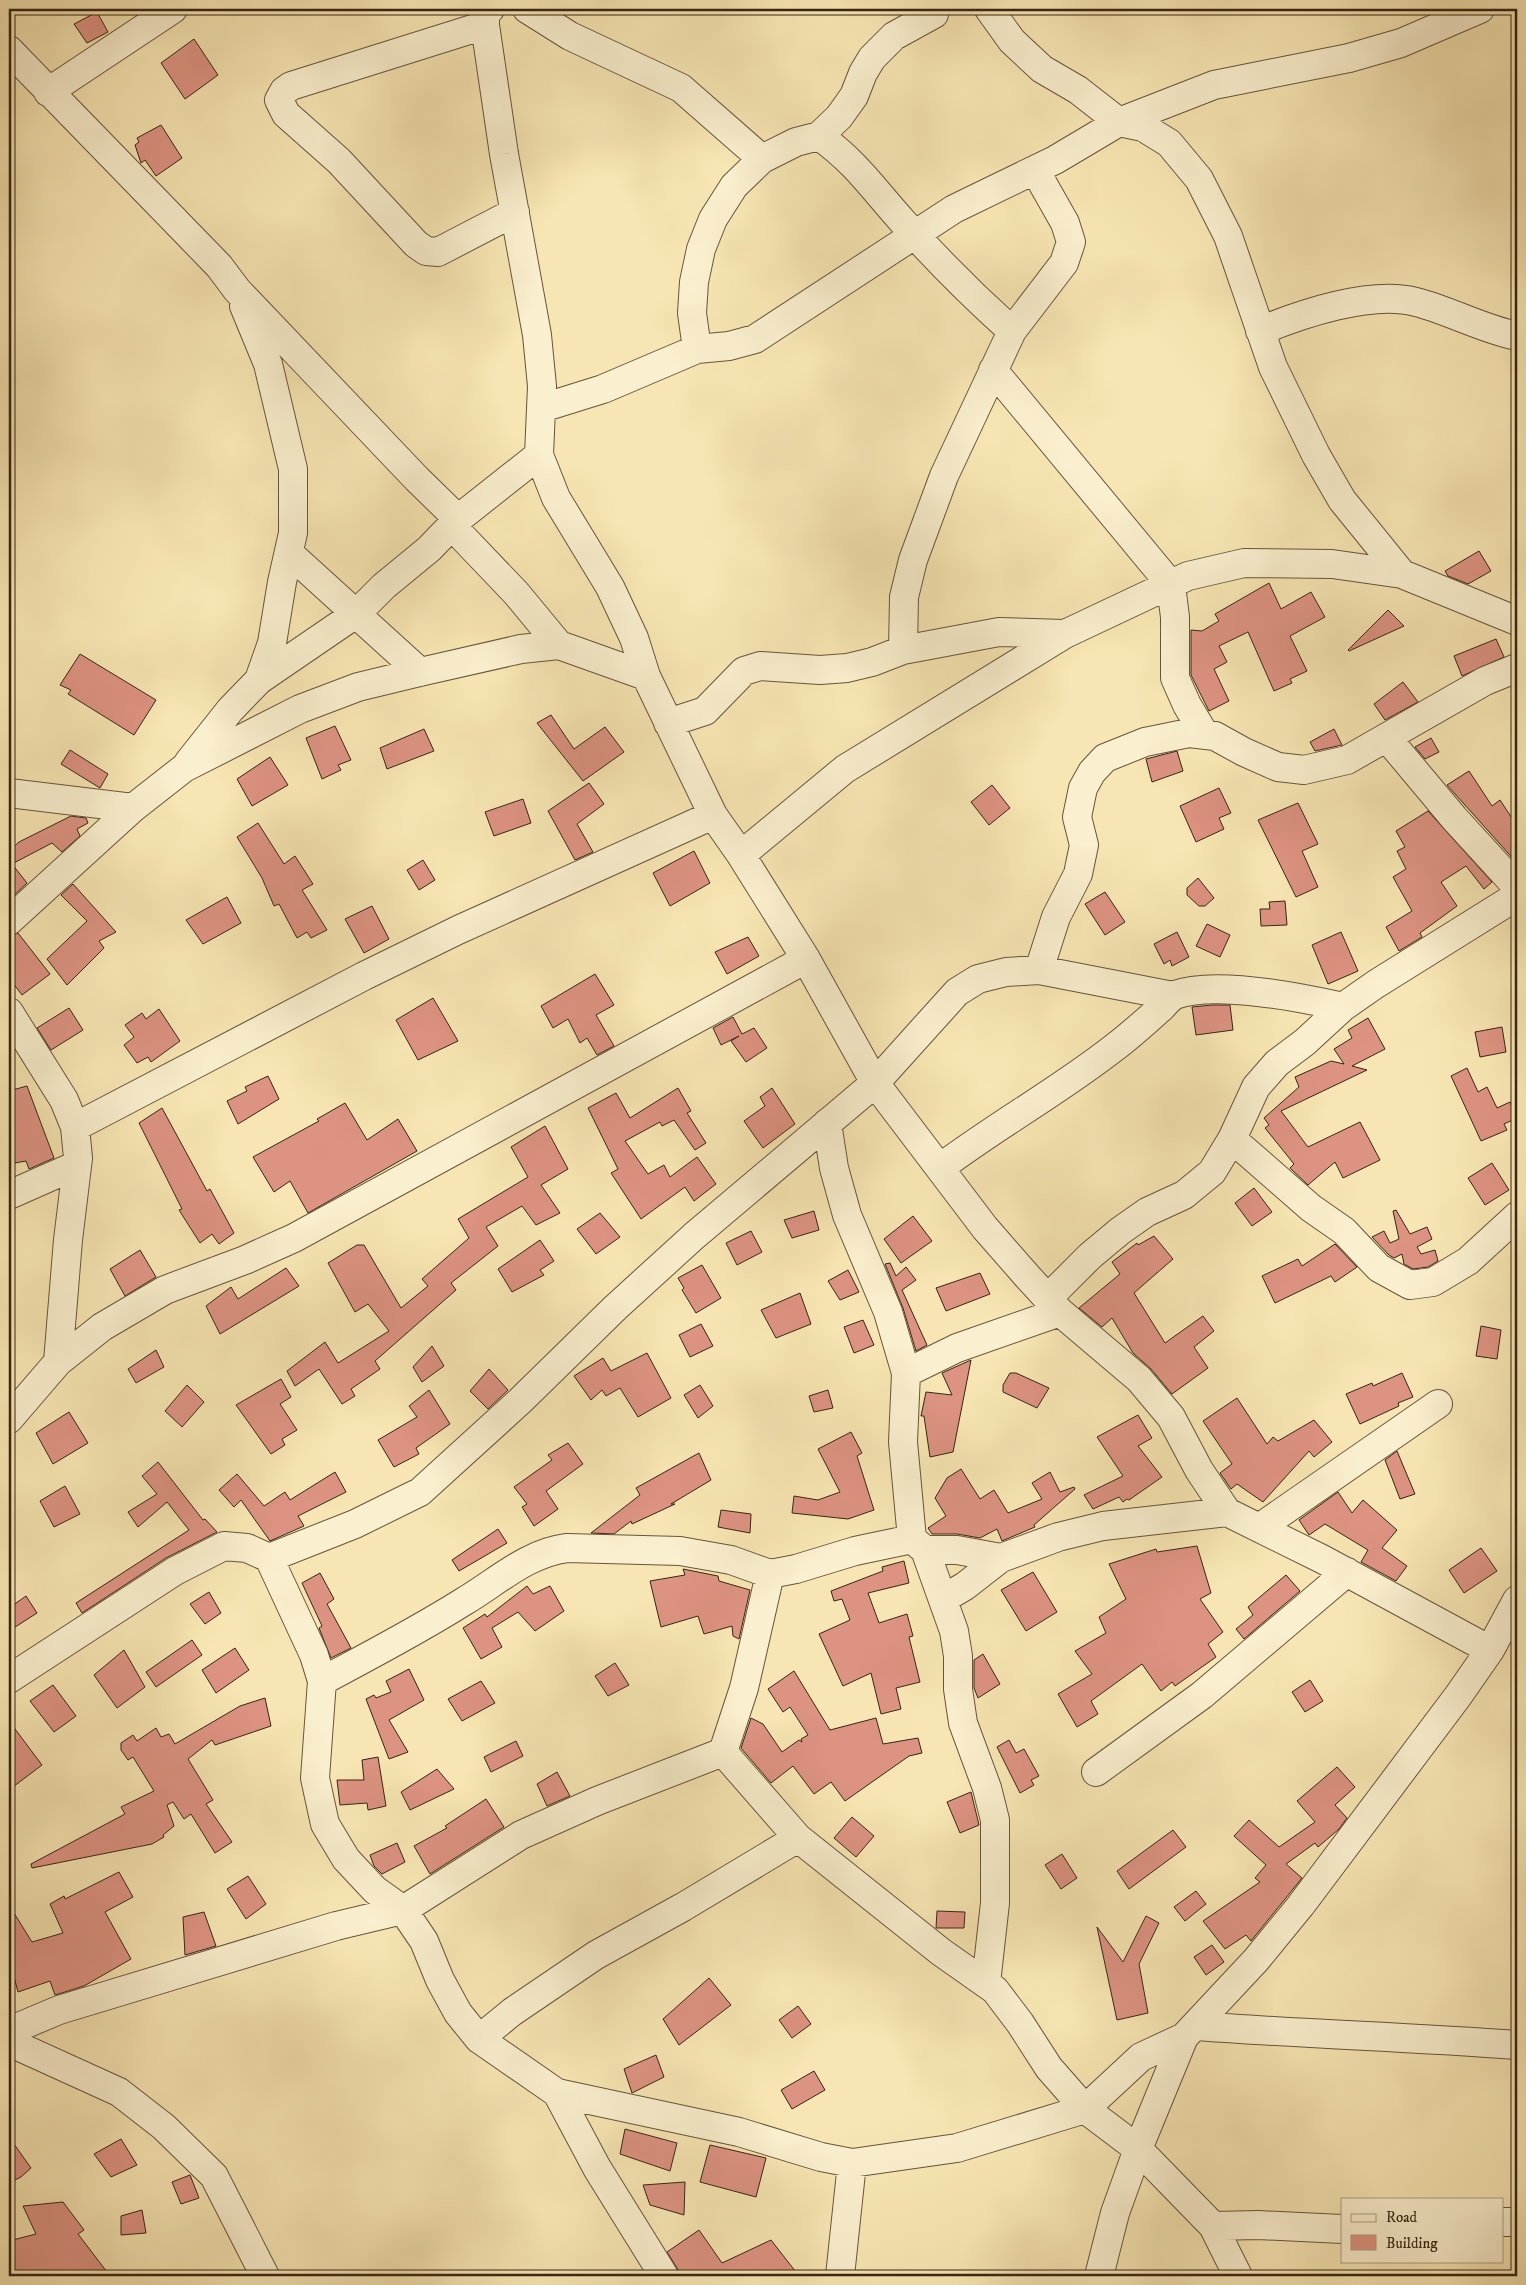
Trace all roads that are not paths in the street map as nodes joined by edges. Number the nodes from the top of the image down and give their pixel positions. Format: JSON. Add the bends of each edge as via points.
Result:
{"nodes":[{"id":1,"x":173,"y":9,"type":"edge"},
{"id":2,"x":528,"y":9,"type":"edge"},
{"id":3,"x":989,"y":9,"type":"edge"},
{"id":4,"x":932,"y":10,"type":"edge"},
{"id":5,"x":1469,"y":11,"type":"edge"},
{"id":6,"x":486,"y":14,"type":"edge"},
{"id":7,"x":9,"y":50,"type":"edge"},
{"id":8,"x":48,"y":92,"type":"junction"},
{"id":9,"x":1119,"y":122,"type":"junction"},
{"id":10,"x":819,"y":136,"type":"junction"},
{"id":11,"x":762,"y":159,"type":"junction"},
{"id":12,"x":1035,"y":170,"type":"junction"},
{"id":13,"x":515,"y":212,"type":"junction"},
{"id":14,"x":914,"y":234,"type":"junction"},
{"id":15,"x":237,"y":290,"type":"junction"},
{"id":16,"x":1260,"y":331,"type":"junction"},
{"id":17,"x":1012,"y":332,"type":"junction"},
{"id":18,"x":1517,"y":336,"type":"edge"},
{"id":19,"x":697,"y":349,"type":"junction"},
{"id":20,"x":993,"y":370,"type":"junction"},
{"id":21,"x":542,"y":408,"type":"junction"},
{"id":22,"x":539,"y":455,"type":"junction"},
{"id":23,"x":455,"y":522,"type":"junction"},
{"id":24,"x":289,"y":553,"type":"junction"},
{"id":25,"x":1402,"y":574,"type":"junction"},
{"id":26,"x":1171,"y":585,"type":"junction"},
{"id":27,"x":357,"y":613,"type":"junction"},
{"id":28,"x":1517,"y":621,"type":"edge"},
{"id":29,"x":1064,"y":634,"type":"junction"},
{"id":30,"x":559,"y":645,"type":"junction"},
{"id":31,"x":903,"y":650,"type":"junction"},
{"id":32,"x":1517,"y":668,"type":"edge"},
{"id":33,"x":420,"y":672,"type":"junction"},
{"id":34,"x":646,"y":676,"type":"junction"},
{"id":35,"x":259,"y":680,"type":"junction"},
{"id":36,"x":668,"y":723,"type":"junction"},
{"id":37,"x":1205,"y":735,"type":"junction"},
{"id":38,"x":1387,"y":738,"type":"junction"},
{"id":39,"x":184,"y":768,"type":"junction"},
{"id":40,"x":9,"y":793,"type":"edge"},
{"id":41,"x":133,"y":808,"type":"junction"},
{"id":42,"x":713,"y":815,"type":"junction"},
{"id":43,"x":741,"y":855,"type":"junction"},
{"id":44,"x":1517,"y":887,"type":"edge"},
{"id":45,"x":1517,"y":896,"type":"edge"},
{"id":46,"x":9,"y":921,"type":"edge"},
{"id":47,"x":806,"y":959,"type":"junction"},
{"id":48,"x":1039,"y":970,"type":"junction"},
{"id":49,"x":1173,"y":996,"type":"junction"},
{"id":50,"x":1343,"y":1007,"type":"junction"},
{"id":51,"x":9,"y":1012,"type":"edge"},
{"id":52,"x":875,"y":1083,"type":"junction"},
{"id":53,"x":826,"y":1123,"type":"junction"},
{"id":54,"x":75,"y":1127,"type":"junction"},
{"id":55,"x":1232,"y":1139,"type":"junction"},
{"id":56,"x":77,"y":1165,"type":"junction"},
{"id":57,"x":940,"y":1168,"type":"junction"},
{"id":58,"x":9,"y":1195,"type":"edge"},
{"id":59,"x":1517,"y":1216,"type":"edge"},
{"id":60,"x":1054,"y":1305,"type":"junction"},
{"id":61,"x":58,"y":1362,"type":"junction"},
{"id":62,"x":906,"y":1373,"type":"junction"},
{"id":63,"x":1438,"y":1404,"type":"dead end"},
{"id":64,"x":9,"y":1420,"type":"edge"},
{"id":65,"x":1227,"y":1512,"type":"junction"},
{"id":66,"x":1259,"y":1528,"type":"junction"},
{"id":67,"x":918,"y":1544,"type":"junction"},
{"id":68,"x":269,"y":1558,"type":"junction"},
{"id":69,"x":1001,"y":1558,"type":"junction"},
{"id":70,"x":1347,"y":1572,"type":"junction"},
{"id":71,"x":770,"y":1574,"type":"junction"},
{"id":72,"x":943,"y":1599,"type":"junction"},
{"id":73,"x":1516,"y":1610,"type":"edge"},
{"id":74,"x":1490,"y":1650,"type":"junction"},
{"id":75,"x":9,"y":1679,"type":"edge"},
{"id":76,"x":322,"y":1681,"type":"junction"},
{"id":77,"x":723,"y":1752,"type":"junction"},
{"id":78,"x":1096,"y":1772,"type":"dead end"},
{"id":79,"x":798,"y":1838,"type":"junction"},
{"id":80,"x":403,"y":1910,"type":"junction"},
{"id":81,"x":986,"y":1982,"type":"junction"},
{"id":82,"x":9,"y":2031,"type":"edge"},
{"id":83,"x":1190,"y":2032,"type":"junction"},
{"id":84,"x":479,"y":2039,"type":"junction"},
{"id":85,"x":9,"y":2042,"type":"edge"},
{"id":86,"x":1517,"y":2045,"type":"edge"},
{"id":87,"x":557,"y":2093,"type":"junction"},
{"id":88,"x":1085,"y":2109,"type":"junction"},
{"id":89,"x":1138,"y":2148,"type":"junction"},
{"id":90,"x":852,"y":2163,"type":"junction"},
{"id":91,"x":1504,"y":2222,"type":"edge"},
{"id":92,"x":1517,"y":2222,"type":"edge"},
{"id":93,"x":1213,"y":2226,"type":"junction"},
{"id":94,"x":1341,"y":2230,"type":"edge"},
{"id":95,"x":265,"y":2276,"type":"edge"},
{"id":96,"x":664,"y":2276,"type":"edge"},
{"id":97,"x":840,"y":2276,"type":"edge"},
{"id":98,"x":1099,"y":2276,"type":"edge"},
{"id":99,"x":1238,"y":2276,"type":"edge"}],
"edges":[{"from":1,"to":8,"type":"street"},
{"from":2,"to":11,"type":"street","via":[[570,36],[680,88]]},
{"from":3,"to":9,"type":"street","via":[[1012,40],[1042,69],[1078,90]]},
{"from":4,"to":10,"type":"street","via":[[894,36],[872,58],[854,96],[839,117]]},
{"from":5,"to":9,"type":"street","via":[[1401,42],[1349,58],[1214,85]]},
{"from":6,"to":13,"type":"street"},
{"from":6,"to":13,"type":"street","via":[[292,86],[284,90],[279,100],[286,114],[339,161],[426,251],[438,252]]},
{"from":7,"to":8,"type":"street"},
{"from":8,"to":15,"type":"street","via":[[220,266]]},
{"from":9,"to":12,"type":"street"},
{"from":9,"to":16,"type":"street","via":[[1143,128],[1169,143],[1199,179],[1228,236]]},
{"from":10,"to":11,"type":"street","via":[[796,142]]},
{"from":10,"to":14,"type":"street","via":[[853,162]]},
{"from":11,"to":19,"type":"street","via":[[734,186],[713,219],[701,249],[692,313]]},
{"from":12,"to":14,"type":"street","via":[[954,209]]},
{"from":12,"to":17,"type":"street","via":[[1065,223],[1071,242],[1064,263]]},
{"from":13,"to":21,"type":"street","via":[[537,335]]},
{"from":14,"to":17,"type":"street"},
{"from":14,"to":19,"type":"street","via":[[755,339]]},
{"from":15,"to":23,"type":"street"},
{"from":15,"to":24,"type":"street","via":[[268,364],[294,469],[293,533]]},
{"from":16,"to":18,"type":"street","via":[[1298,316],[1384,298],[1414,301]]},
{"from":16,"to":25,"type":"street","via":[[1273,367],[1326,475],[1342,500]]},
{"from":17,"to":20,"type":"street"},
{"from":19,"to":21,"type":"street","via":[[603,389]]},
{"from":20,"to":26,"type":"street"},
{"from":20,"to":31,"type":"street","via":[[944,476],[913,560],[904,597]]},
{"from":21,"to":22,"type":"street"},
{"from":22,"to":23,"type":"street"},
{"from":22,"to":34,"type":"street","via":[[556,498],[610,587],[634,638]]},
{"from":23,"to":27,"type":"street"},
{"from":23,"to":30,"type":"street"},
{"from":24,"to":27,"type":"street"},
{"from":24,"to":35,"type":"street","via":[[272,643]]},
{"from":25,"to":26,"type":"street","via":[[1332,564],[1244,563],[1188,576]]},
{"from":25,"to":28,"type":"street"},
{"from":26,"to":29,"type":"street"},
{"from":26,"to":37,"type":"street","via":[[1175,617],[1175,678]]},
{"from":27,"to":33,"type":"street"},
{"from":27,"to":35,"type":"street"},
{"from":29,"to":31,"type":"street","via":[[999,632]]},
{"from":29,"to":43,"type":"street","via":[[845,769]]},
{"from":30,"to":33,"type":"street","via":[[521,648]]},
{"from":30,"to":34,"type":"street"},
{"from":31,"to":36,"type":"street","via":[[846,668],[820,670],[760,666],[744,671],[704,711]]},
{"from":32,"to":38,"type":"street","via":[[1485,680]]},
{"from":33,"to":39,"type":"street","via":[[358,687],[300,709]]},
{"from":34,"to":36,"type":"street"},
{"from":35,"to":39,"type":"street","via":[[230,710]]},
{"from":36,"to":42,"type":"street"},
{"from":37,"to":38,"type":"street","via":[[1215,736],[1278,767],[1304,770],[1348,760]]},
{"from":37,"to":48,"type":"street","via":[[1189,733],[1145,742],[1105,758],[1092,772],[1083,788],[1077,817],[1084,845],[1078,874],[1056,917]]},
{"from":38,"to":44,"type":"street"},
{"from":39,"to":41,"type":"street"},
{"from":40,"to":41,"type":"street"},
{"from":41,"to":46,"type":"street"},
{"from":42,"to":43,"type":"street"},
{"from":42,"to":54,"type":"street","via":[[381,968]]},
{"from":43,"to":47,"type":"street"},
{"from":45,"to":50,"type":"street"},
{"from":47,"to":52,"type":"street"},
{"from":47,"to":61,"type":"street","via":[[470,1140],[344,1212],[245,1260],[165,1290],[102,1327]]},
{"from":48,"to":49,"type":"street"},
{"from":48,"to":52,"type":"street","via":[[1006,972],[978,979],[957,992]]},
{"from":49,"to":50,"type":"street","via":[[1215,990],[1281,994]]},
{"from":49,"to":57,"type":"street","via":[[1074,1078]]},
{"from":50,"to":55,"type":"street","via":[[1277,1063],[1256,1086]]},
{"from":51,"to":54,"type":"street","via":[[64,1100]]},
{"from":52,"to":53,"type":"street"},
{"from":52,"to":57,"type":"street"},
{"from":53,"to":62,"type":"street","via":[[847,1215],[888,1312]]},
{"from":53,"to":68,"type":"street","via":[[622,1301],[520,1401],[420,1492],[356,1524]]},
{"from":54,"to":56,"type":"street"},
{"from":55,"to":59,"type":"street","via":[[1311,1208],[1344,1231],[1379,1268],[1410,1285],[1433,1282],[1468,1261]]},
{"from":55,"to":60,"type":"street","via":[[1212,1172],[1184,1195],[1120,1230]]},
{"from":56,"to":58,"type":"street"},
{"from":56,"to":61,"type":"street"},
{"from":57,"to":60,"type":"street","via":[[985,1228]]},
{"from":60,"to":62,"type":"street"},
{"from":60,"to":65,"type":"street","via":[[1146,1386],[1171,1417]]},
{"from":61,"to":64,"type":"street"},
{"from":62,"to":67,"type":"street","via":[[903,1442]]},
{"from":63,"to":66,"type":"street"},
{"from":65,"to":66,"type":"street"},
{"from":65,"to":69,"type":"street","via":[[1103,1526],[1058,1536]]},
{"from":66,"to":70,"type":"street"},
{"from":67,"to":69,"type":"street"},
{"from":67,"to":71,"type":"street","via":[[855,1551]]},
{"from":67,"to":72,"type":"street"},
{"from":68,"to":75,"type":"street","via":[[248,1548],[224,1546],[176,1570]]},
{"from":68,"to":76,"type":"street","via":[[314,1654]]},
{"from":69,"to":72,"type":"street"},
{"from":70,"to":74,"type":"street"},
{"from":70,"to":78,"type":"street","via":[[1202,1694]]},
{"from":71,"to":76,"type":"street","via":[[731,1560],[680,1551],[549,1550],[521,1563],[464,1602]]},
{"from":71,"to":77,"type":"street","via":[[744,1688]]},
{"from":72,"to":81,"type":"street","via":[[954,1631],[963,1723],[995,1820],[995,1903]]},
{"from":73,"to":74,"type":"street"},
{"from":74,"to":83,"type":"street","via":[[1301,1905]]},
{"from":76,"to":80,"type":"street","via":[[315,1778],[325,1824],[346,1860],[375,1890]]},
{"from":77,"to":79,"type":"street"},
{"from":77,"to":80,"type":"street","via":[[597,1801],[521,1835]]},
{"from":79,"to":81,"type":"street","via":[[941,1952]]},
{"from":79,"to":84,"type":"street","via":[[684,1907],[596,1955],[512,2012]]},
{"from":80,"to":82,"type":"street","via":[[336,1926],[59,2010]]},
{"from":80,"to":84,"type":"street","via":[[424,1941],[458,2013]]},
{"from":81,"to":88,"type":"street","via":[[996,1990],[1049,2068]]},
{"from":83,"to":86,"type":"street","via":[[1436,2038]]},
{"from":83,"to":88,"type":"street","via":[[1142,2057]]},
{"from":83,"to":89,"type":"street"},
{"from":84,"to":87,"type":"street"},
{"from":85,"to":95,"type":"street","via":[[119,2092],[164,2126],[214,2176]]},
{"from":87,"to":90,"type":"street","via":[[739,2132]]},
{"from":87,"to":96,"type":"street","via":[[597,2168]]},
{"from":88,"to":89,"type":"street"},
{"from":88,"to":90,"type":"street","via":[[957,2148]]},
{"from":89,"to":93,"type":"street"},
{"from":89,"to":98,"type":"street","via":[[1115,2213]]},
{"from":90,"to":97,"type":"street"},
{"from":91,"to":92,"type":"street"},
{"from":93,"to":94,"type":"street"},
{"from":93,"to":99,"type":"street"}]}
